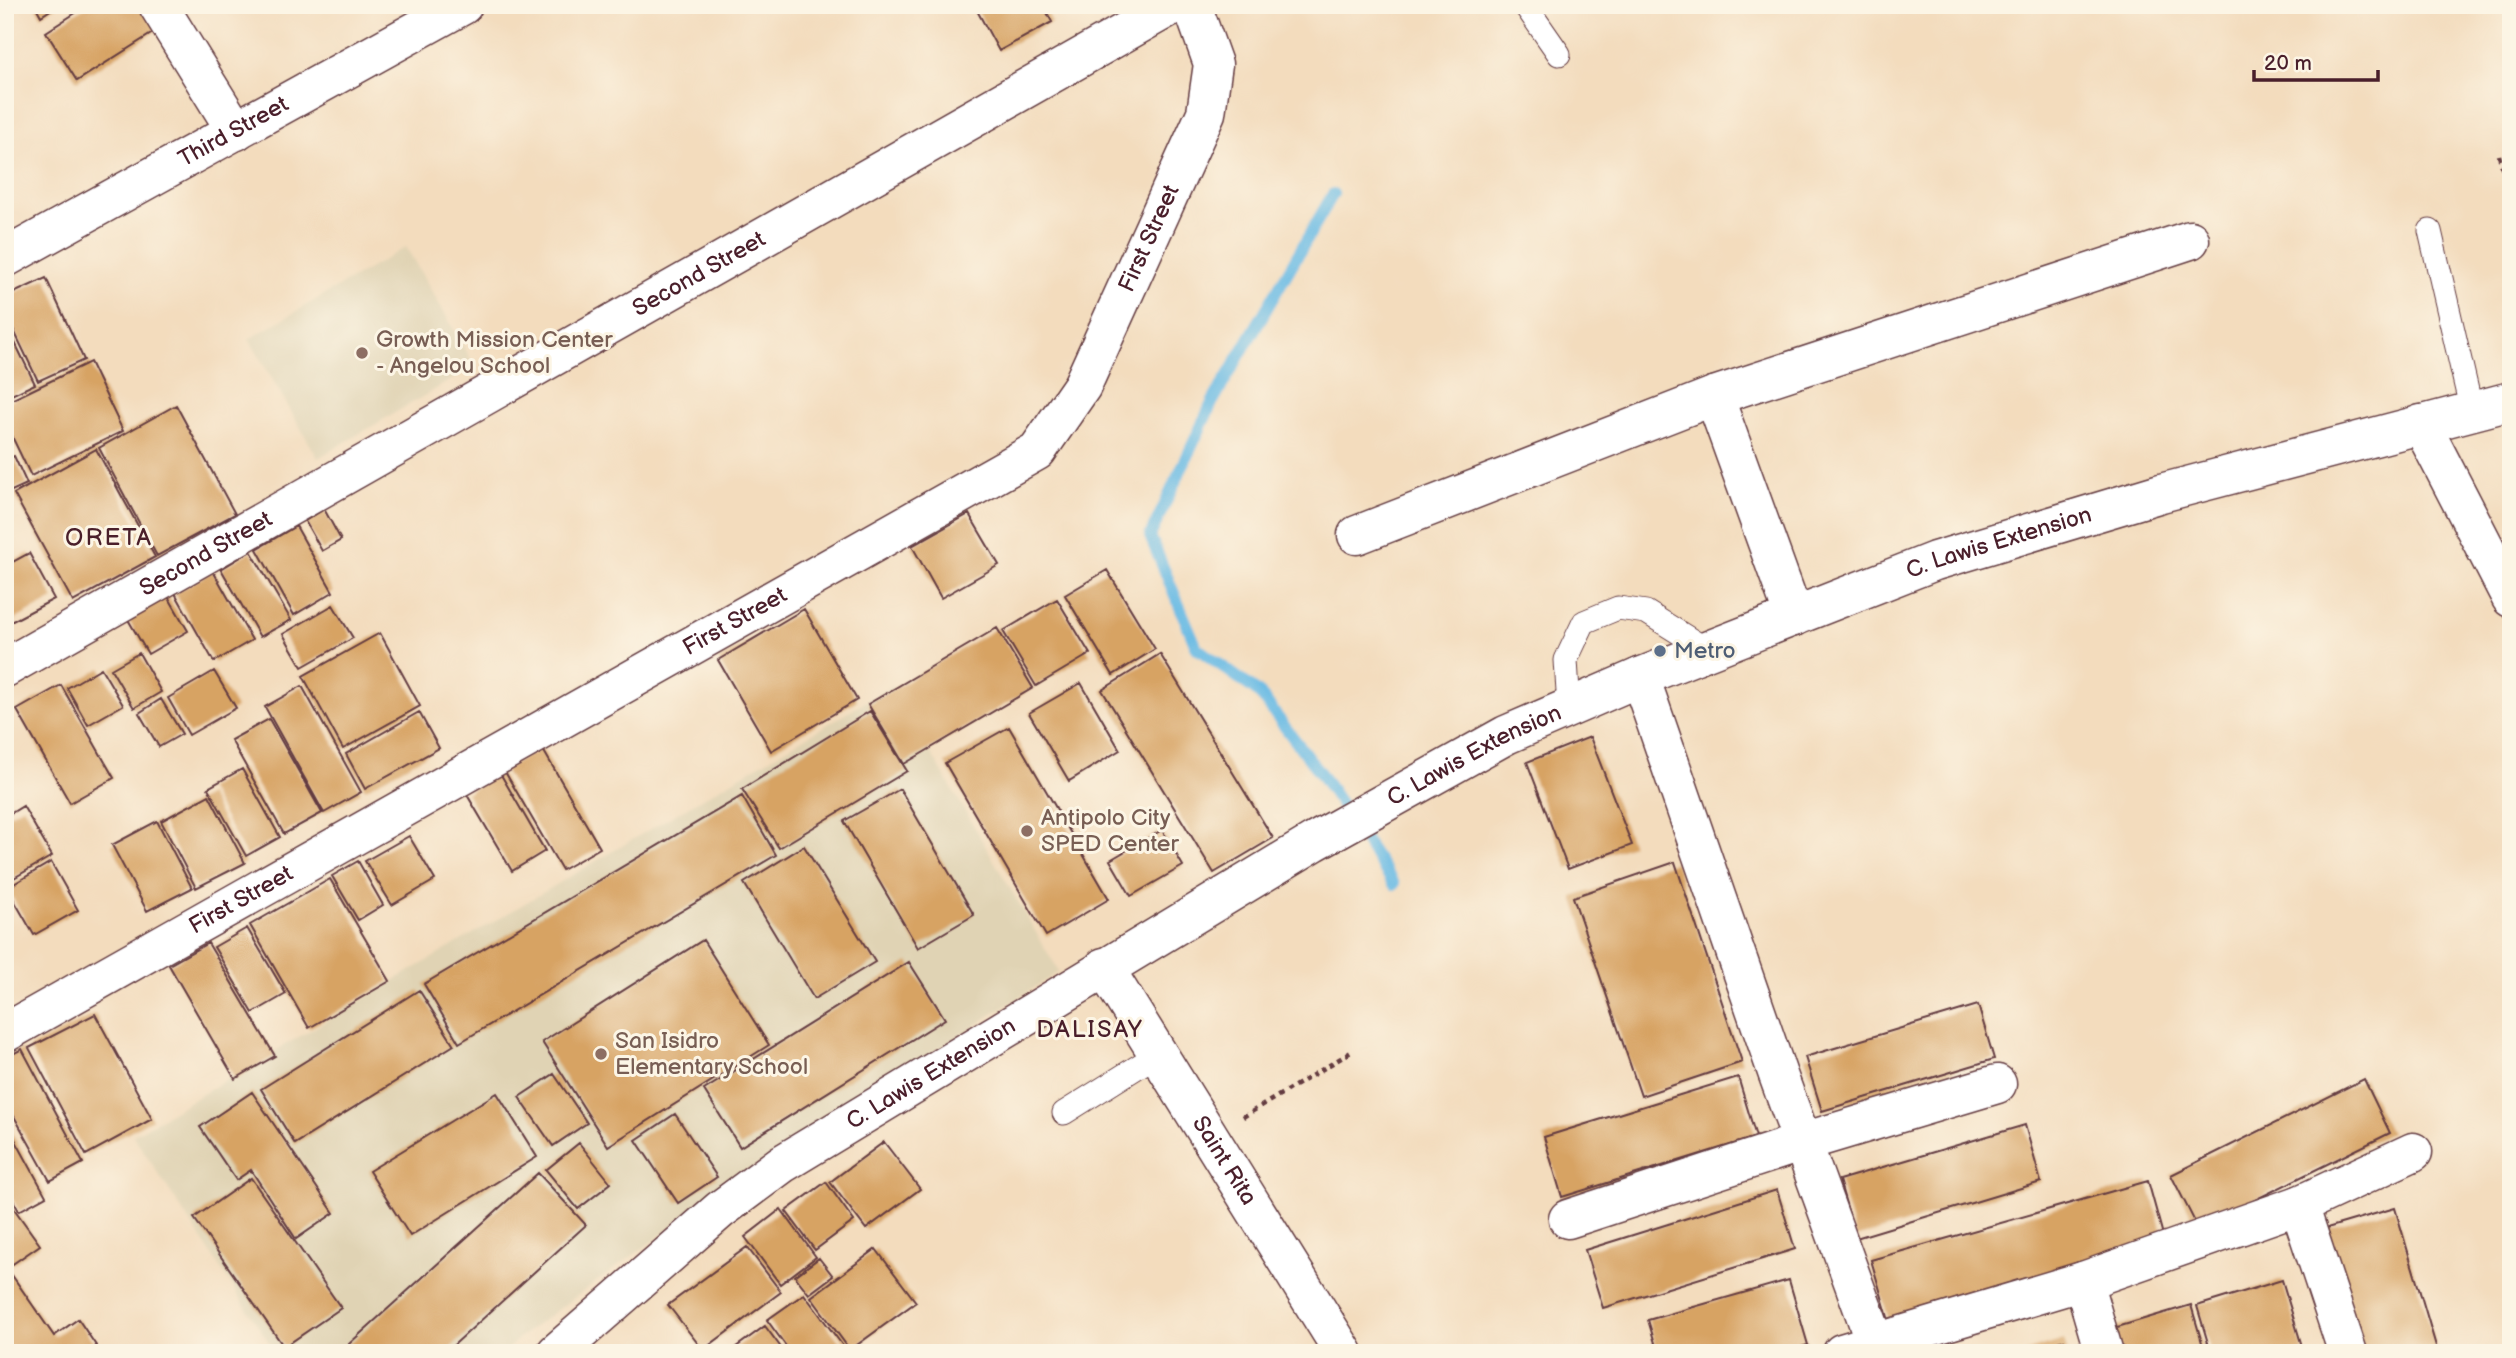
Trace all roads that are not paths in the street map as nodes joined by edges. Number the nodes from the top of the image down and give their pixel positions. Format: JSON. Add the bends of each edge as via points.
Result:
{"nodes":[{"id":1,"x":158,"y":5,"type":"edge"},
{"id":2,"x":463,"y":5,"type":"edge"},
{"id":3,"x":1173,"y":5,"type":"edge"},
{"id":4,"x":1192,"y":5,"type":"edge"},
{"id":5,"x":1525,"y":5,"type":"edge"},
{"id":6,"x":1559,"y":54,"type":"dead end"},
{"id":7,"x":236,"y":131,"type":"junction"},
{"id":8,"x":2430,"y":231,"type":"dead end"},
{"id":9,"x":2190,"y":240,"type":"dead end"},
{"id":10,"x":5,"y":258,"type":"edge"},
{"id":11,"x":1714,"y":397,"type":"junction"},
{"id":12,"x":2511,"y":401,"type":"edge"},
{"id":13,"x":2472,"y":411,"type":"junction"},
{"id":14,"x":2421,"y":424,"type":"junction"},
{"id":15,"x":1357,"y":535,"type":"dead end"},
{"id":16,"x":2511,"y":598,"type":"edge"},
{"id":17,"x":1794,"y":617,"type":"junction"},
{"id":18,"x":1707,"y":650,"type":"junction"},
{"id":19,"x":5,"y":668,"type":"edge"},
{"id":20,"x":1640,"y":677,"type":"junction"},
{"id":21,"x":1569,"y":708,"type":"junction"},
{"id":22,"x":1104,"y":967,"type":"junction"},
{"id":23,"x":5,"y":1033,"type":"edge"},
{"id":24,"x":1158,"y":1054,"type":"junction"},
{"id":25,"x":1997,"y":1084,"type":"dead end"},
{"id":26,"x":1064,"y":1113,"type":"dead end"},
{"id":27,"x":1803,"y":1142,"type":"junction"},
{"id":28,"x":2413,"y":1152,"type":"dead end"},
{"id":29,"x":2299,"y":1205,"type":"junction"},
{"id":30,"x":1568,"y":1219,"type":"dead end"},
{"id":31,"x":2083,"y":1281,"type":"junction"},
{"id":32,"x":1866,"y":1349,"type":"edge"},
{"id":33,"x":556,"y":1353,"type":"edge"},
{"id":34,"x":1344,"y":1353,"type":"edge"},
{"id":35,"x":2104,"y":1353,"type":"edge"},
{"id":36,"x":2348,"y":1353,"type":"edge"}],
"edges":[{"from":1,"to":7,"type":"street"},
{"from":2,"to":7,"type":"street","name":"Third Street"},
{"from":3,"to":19,"type":"street","name":"Second Street"},
{"from":4,"to":23,"type":"street","name":"First Street","via":[[1213,64],[1206,113],[1082,386],[1037,451]]},
{"from":5,"to":6,"type":"lane"},
{"from":7,"to":10,"type":"street","name":"Third Street"},
{"from":8,"to":13,"type":"lane"},
{"from":9,"to":11,"type":"street"},
{"from":11,"to":15,"type":"street"},
{"from":11,"to":17,"type":"street"},
{"from":12,"to":13,"type":"street","name":"C. Lawis Extension"},
{"from":13,"to":14,"type":"street","name":"C. Lawis Extension"},
{"from":14,"to":16,"type":"street"},
{"from":14,"to":17,"type":"street","name":"C. Lawis Extension","via":[[2161,492],[1935,561]]},
{"from":17,"to":18,"type":"street","name":"C. Lawis Extension"},
{"from":18,"to":20,"type":"street","name":"C. Lawis Extension"},
{"from":18,"to":21,"type":"lane","via":[[1646,612],[1618,608],[1584,622],[1566,660]]},
{"from":20,"to":21,"type":"street","name":"C. Lawis Extension"},
{"from":20,"to":27,"type":"street"},
{"from":21,"to":22,"type":"street","name":"C. Lawis Extension","via":[[1506,735],[1411,787]]},
{"from":22,"to":24,"type":"street","name":"Saint Rita"},
{"from":22,"to":33,"type":"street","name":"C. Lawis Extension","via":[[782,1164],[720,1210]]},
{"from":24,"to":26,"type":"lane"},
{"from":24,"to":34,"type":"street","name":"Saint Rita"},
{"from":25,"to":27,"type":"street"},
{"from":27,"to":30,"type":"street"},
{"from":27,"to":32,"type":"street"},
{"from":28,"to":29,"type":"street"},
{"from":29,"to":31,"type":"street"},
{"from":29,"to":36,"type":"street"},
{"from":31,"to":32,"type":"street"},
{"from":31,"to":35,"type":"street"}]}
